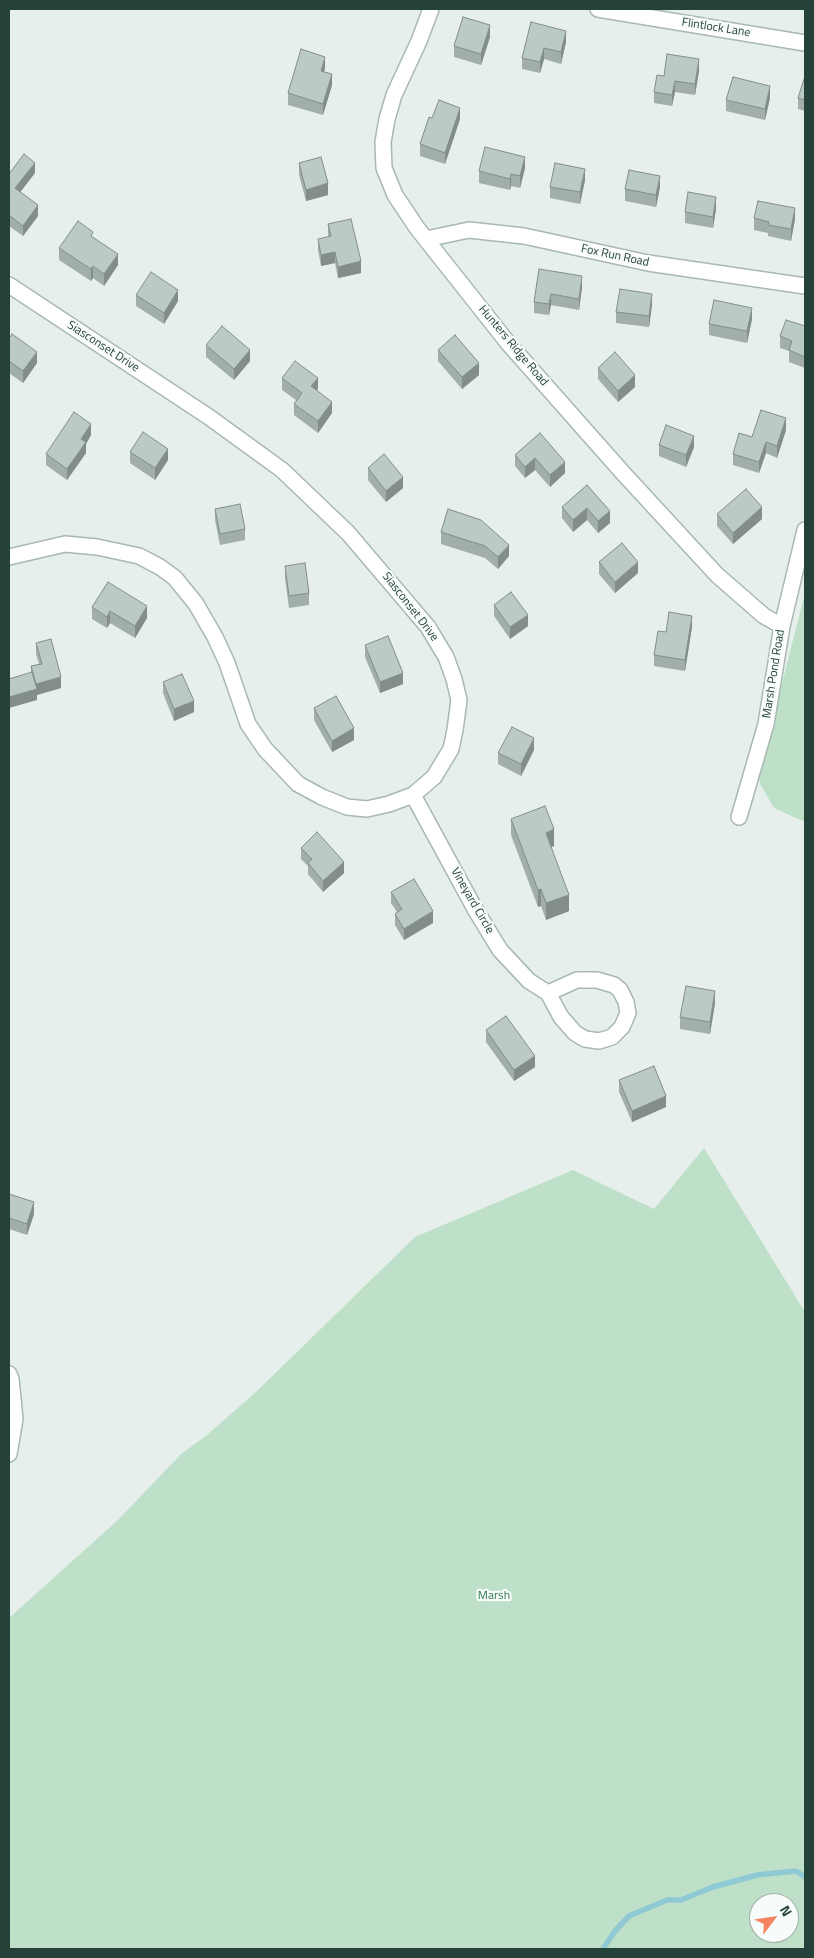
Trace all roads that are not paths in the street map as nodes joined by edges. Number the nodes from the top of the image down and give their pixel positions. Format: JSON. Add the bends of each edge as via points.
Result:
{"nodes":[{"id":1,"x":431,"y":9,"type":"edge"},
{"id":2,"x":598,"y":9,"type":"edge"},
{"id":3,"x":805,"y":43,"type":"edge"},
{"id":4,"x":426,"y":239,"type":"junction"},
{"id":5,"x":9,"y":285,"type":"edge"},
{"id":6,"x":805,"y":286,"type":"edge"},
{"id":7,"x":805,"y":530,"type":"edge"},
{"id":8,"x":9,"y":557,"type":"edge"},
{"id":9,"x":782,"y":626,"type":"junction"},
{"id":10,"x":413,"y":795,"type":"junction"},
{"id":11,"x":739,"y":817,"type":"dead end"},
{"id":12,"x":548,"y":993,"type":"junction"},
{"id":13,"x":9,"y":1374,"type":"edge"},
{"id":14,"x":9,"y":1454,"type":"edge"}],
"edges":[{"from":1,"to":4,"type":"street","name":"Hunters Ridge Road","via":[[394,95],[383,142],[384,168],[395,196]]},
{"from":2,"to":3,"type":"street","name":"Flintlock Lane"},
{"from":4,"to":6,"type":"street","name":"Fox Run Road","via":[[469,230],[524,236],[648,263]]},
{"from":4,"to":9,"type":"street","name":"Hunters Ridge Road","via":[[508,344],[716,575],[764,616]]},
{"from":5,"to":10,"type":"street","name":"Siasconset Drive","via":[[209,417],[282,470],[348,533],[428,628],[446,657],[458,700],[451,749],[434,777]]},
{"from":7,"to":9,"type":"street","name":"Marsh Pond Road"},
{"from":8,"to":10,"type":"street","name":"Siasconset Drive","via":[[65,544],[97,546],[139,556],[160,567],[186,591],[216,637],[248,724],[298,784],[346,807],[367,809]]},
{"from":9,"to":11,"type":"street","name":"Marsh Pond Road","via":[[766,724]]},
{"from":10,"to":12,"type":"street","name":"Vineyard Circle","via":[[500,950],[529,981]]},
{"from":12,"to":12,"type":"street","name":"Vineyard Circle","via":[[577,980],[597,980],[620,990],[628,1013],[622,1027],[612,1037],[599,1041],[585,1039],[561,1017]]},
{"from":13,"to":14,"type":"street","via":[[15,1418]]}]}
